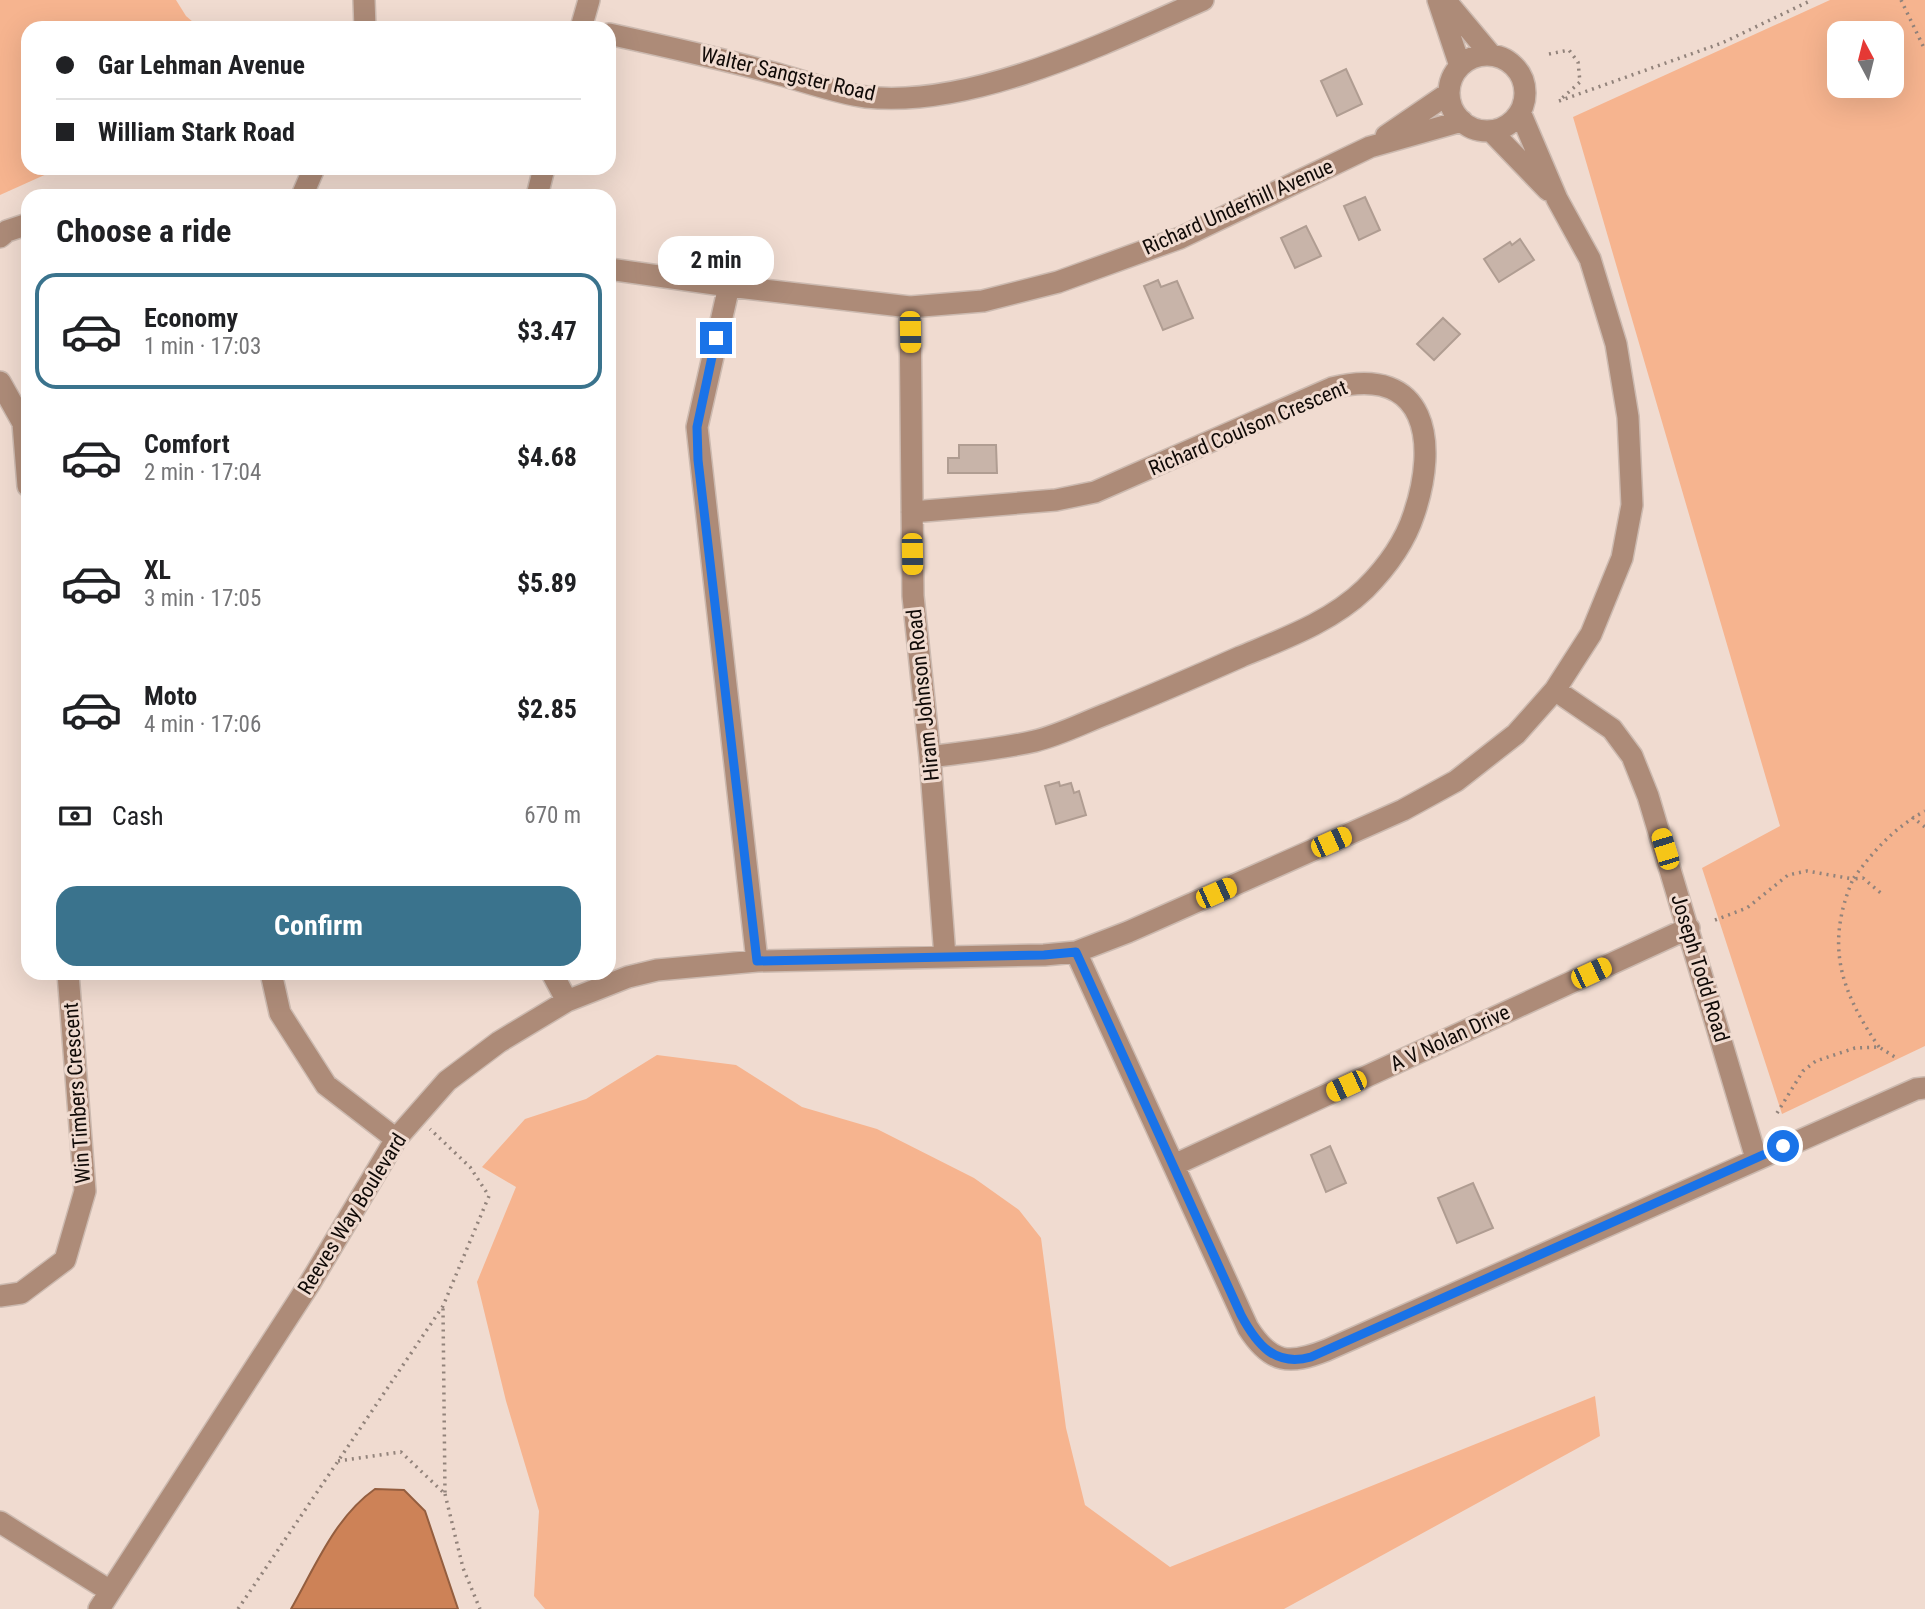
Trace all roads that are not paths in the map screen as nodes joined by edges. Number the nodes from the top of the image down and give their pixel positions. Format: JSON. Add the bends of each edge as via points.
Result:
{"nodes":[{"id":1,"x":363,"y":0,"type":"edge"},
{"id":2,"x":589,"y":0,"type":"edge"},
{"id":3,"x":1203,"y":0,"type":"edge"},
{"id":4,"x":1438,"y":0,"type":"edge"},
{"id":5,"x":1445,"y":0,"type":"edge"},
{"id":6,"x":364,"y":21,"type":"edge"},
{"id":7,"x":584,"y":21,"type":"edge"},
{"id":8,"x":616,"y":36,"type":"edge"},
{"id":9,"x":1491,"y":55,"type":"junction"},
{"id":10,"x":1460,"y":66,"type":"junction"},
{"id":11,"x":1449,"y":93,"type":"junction"},
{"id":12,"x":1520,"y":112,"type":"junction"},
{"id":13,"x":1462,"y":121,"type":"junction"},
{"id":14,"x":1491,"y":131,"type":"junction"},
{"id":15,"x":1370,"y":148,"type":"junction"},
{"id":16,"x":1557,"y":199,"type":"junction"},
{"id":17,"x":21,"y":226,"type":"edge"},
{"id":18,"x":0,"y":237,"type":"edge"},
{"id":19,"x":616,"y":270,"type":"edge"},
{"id":20,"x":729,"y":286,"type":"junction"},
{"id":21,"x":910,"y":307,"type":"junction"},
{"id":22,"x":0,"y":382,"type":"edge"},
{"id":23,"x":21,"y":419,"type":"edge"},
{"id":24,"x":912,"y":512,"type":"junction"},
{"id":25,"x":1555,"y":690,"type":"junction"},
{"id":26,"x":930,"y":757,"type":"junction"},
{"id":27,"x":1689,"y":928,"type":"junction"},
{"id":28,"x":1076,"y":952,"type":"junction"},
{"id":29,"x":945,"y":957,"type":"junction"},
{"id":30,"x":757,"y":961,"type":"junction"},
{"id":31,"x":69,"y":980,"type":"edge"},
{"id":32,"x":273,"y":980,"type":"edge"},
{"id":33,"x":556,"y":980,"type":"edge"},
{"id":34,"x":567,"y":1001,"type":"junction"},
{"id":35,"x":1925,"y":1088,"type":"edge"},
{"id":36,"x":396,"y":1139,"type":"junction"},
{"id":37,"x":1756,"y":1158,"type":"junction"},
{"id":38,"x":1174,"y":1165,"type":"junction"},
{"id":39,"x":0,"y":1296,"type":"edge"},
{"id":40,"x":0,"y":1522,"type":"edge"},
{"id":41,"x":104,"y":1600,"type":"edge"}],
"edges":[{"from":1,"to":6,"type":"street"},
{"from":2,"to":7,"type":"street"},
{"from":3,"to":8,"type":"street","name":"Walter Sangster Road","via":[[1100,45],[968,91],[920,97],[866,97]]},
{"from":4,"to":10,"type":"street"},
{"from":5,"to":9,"type":"street"},
{"from":9,"to":10,"type":"street"},
{"from":9,"to":12,"type":"street","via":[[1503,58],[1521,76],[1525,88]]},
{"from":10,"to":11,"type":"street"},
{"from":11,"to":13,"type":"street"},
{"from":11,"to":15,"type":"street","name":"Richard Underhill Avenue"},
{"from":12,"to":14,"type":"street","via":[[1503,128]]},
{"from":12,"to":16,"type":"street","name":"Reeves Way Boulevard"},
{"from":13,"to":14,"type":"street"},
{"from":13,"to":15,"type":"street","name":"Richard Underhill Avenue"},
{"from":14,"to":16,"type":"street","name":"Reeves Way Boulevard"},
{"from":15,"to":21,"type":"street","name":"Richard Underhill Avenue","via":[[1180,238],[1058,282],[982,301]]},
{"from":16,"to":25,"type":"street","name":"Reeves Way Boulevard","via":[[1590,259],[1616,344],[1628,417],[1632,505],[1622,558],[1596,621]]},
{"from":17,"to":18,"type":"street"},
{"from":19,"to":20,"type":"street","name":"Richard Underhill Avenue"},
{"from":20,"to":21,"type":"street","name":"Richard Underhill Avenue"},
{"from":20,"to":30,"type":"street","via":[[697,427]]},
{"from":21,"to":24,"type":"street","name":"Hiram Johnson Road"},
{"from":22,"to":23,"type":"street"},
{"from":24,"to":26,"type":"street","name":"Hiram Johnson Road","via":[[916,642]]},
{"from":24,"to":26,"type":"street","name":"Richard Coulson Crescent","via":[[1056,500],[1096,492],[1332,388],[1357,382],[1398,390],[1415,408],[1422,429],[1424,468],[1414,515],[1397,550],[1364,590],[1314,625],[1037,741]]},
{"from":25,"to":27,"type":"street","name":"Joseph Todd Road","via":[[1612,729],[1632,756]]},
{"from":25,"to":28,"type":"street","name":"Reeves Way Boulevard","via":[[1516,734],[1456,781],[1403,810]]},
{"from":26,"to":29,"type":"street","name":"Hiram Johnson Road"},
{"from":27,"to":37,"type":"street","name":"Joseph Todd Road"},
{"from":27,"to":38,"type":"street","name":"A V Nolan Drive"},
{"from":28,"to":29,"type":"street","name":"Reeves Way Boulevard"},
{"from":28,"to":38,"type":"street"},
{"from":29,"to":30,"type":"street","name":"Reeves Way Boulevard"},
{"from":30,"to":34,"type":"street","name":"Reeves Way Boulevard","via":[[657,970]]},
{"from":31,"to":39,"type":"street","name":"Win Timbers Crescent","via":[[85,1191],[65,1260],[21,1293]]},
{"from":32,"to":36,"type":"street","via":[[280,1013],[326,1085]]},
{"from":33,"to":34,"type":"street"},
{"from":34,"to":36,"type":"street","name":"Reeves Way Boulevard","via":[[447,1080]]},
{"from":35,"to":37,"type":"street"},
{"from":36,"to":41,"type":"street","name":"Reeves Way Boulevard","via":[[310,1283]]},
{"from":37,"to":38,"type":"street","via":[[1326,1350],[1289,1360],[1266,1352],[1248,1328]]},
{"from":40,"to":41,"type":"street"}]}
